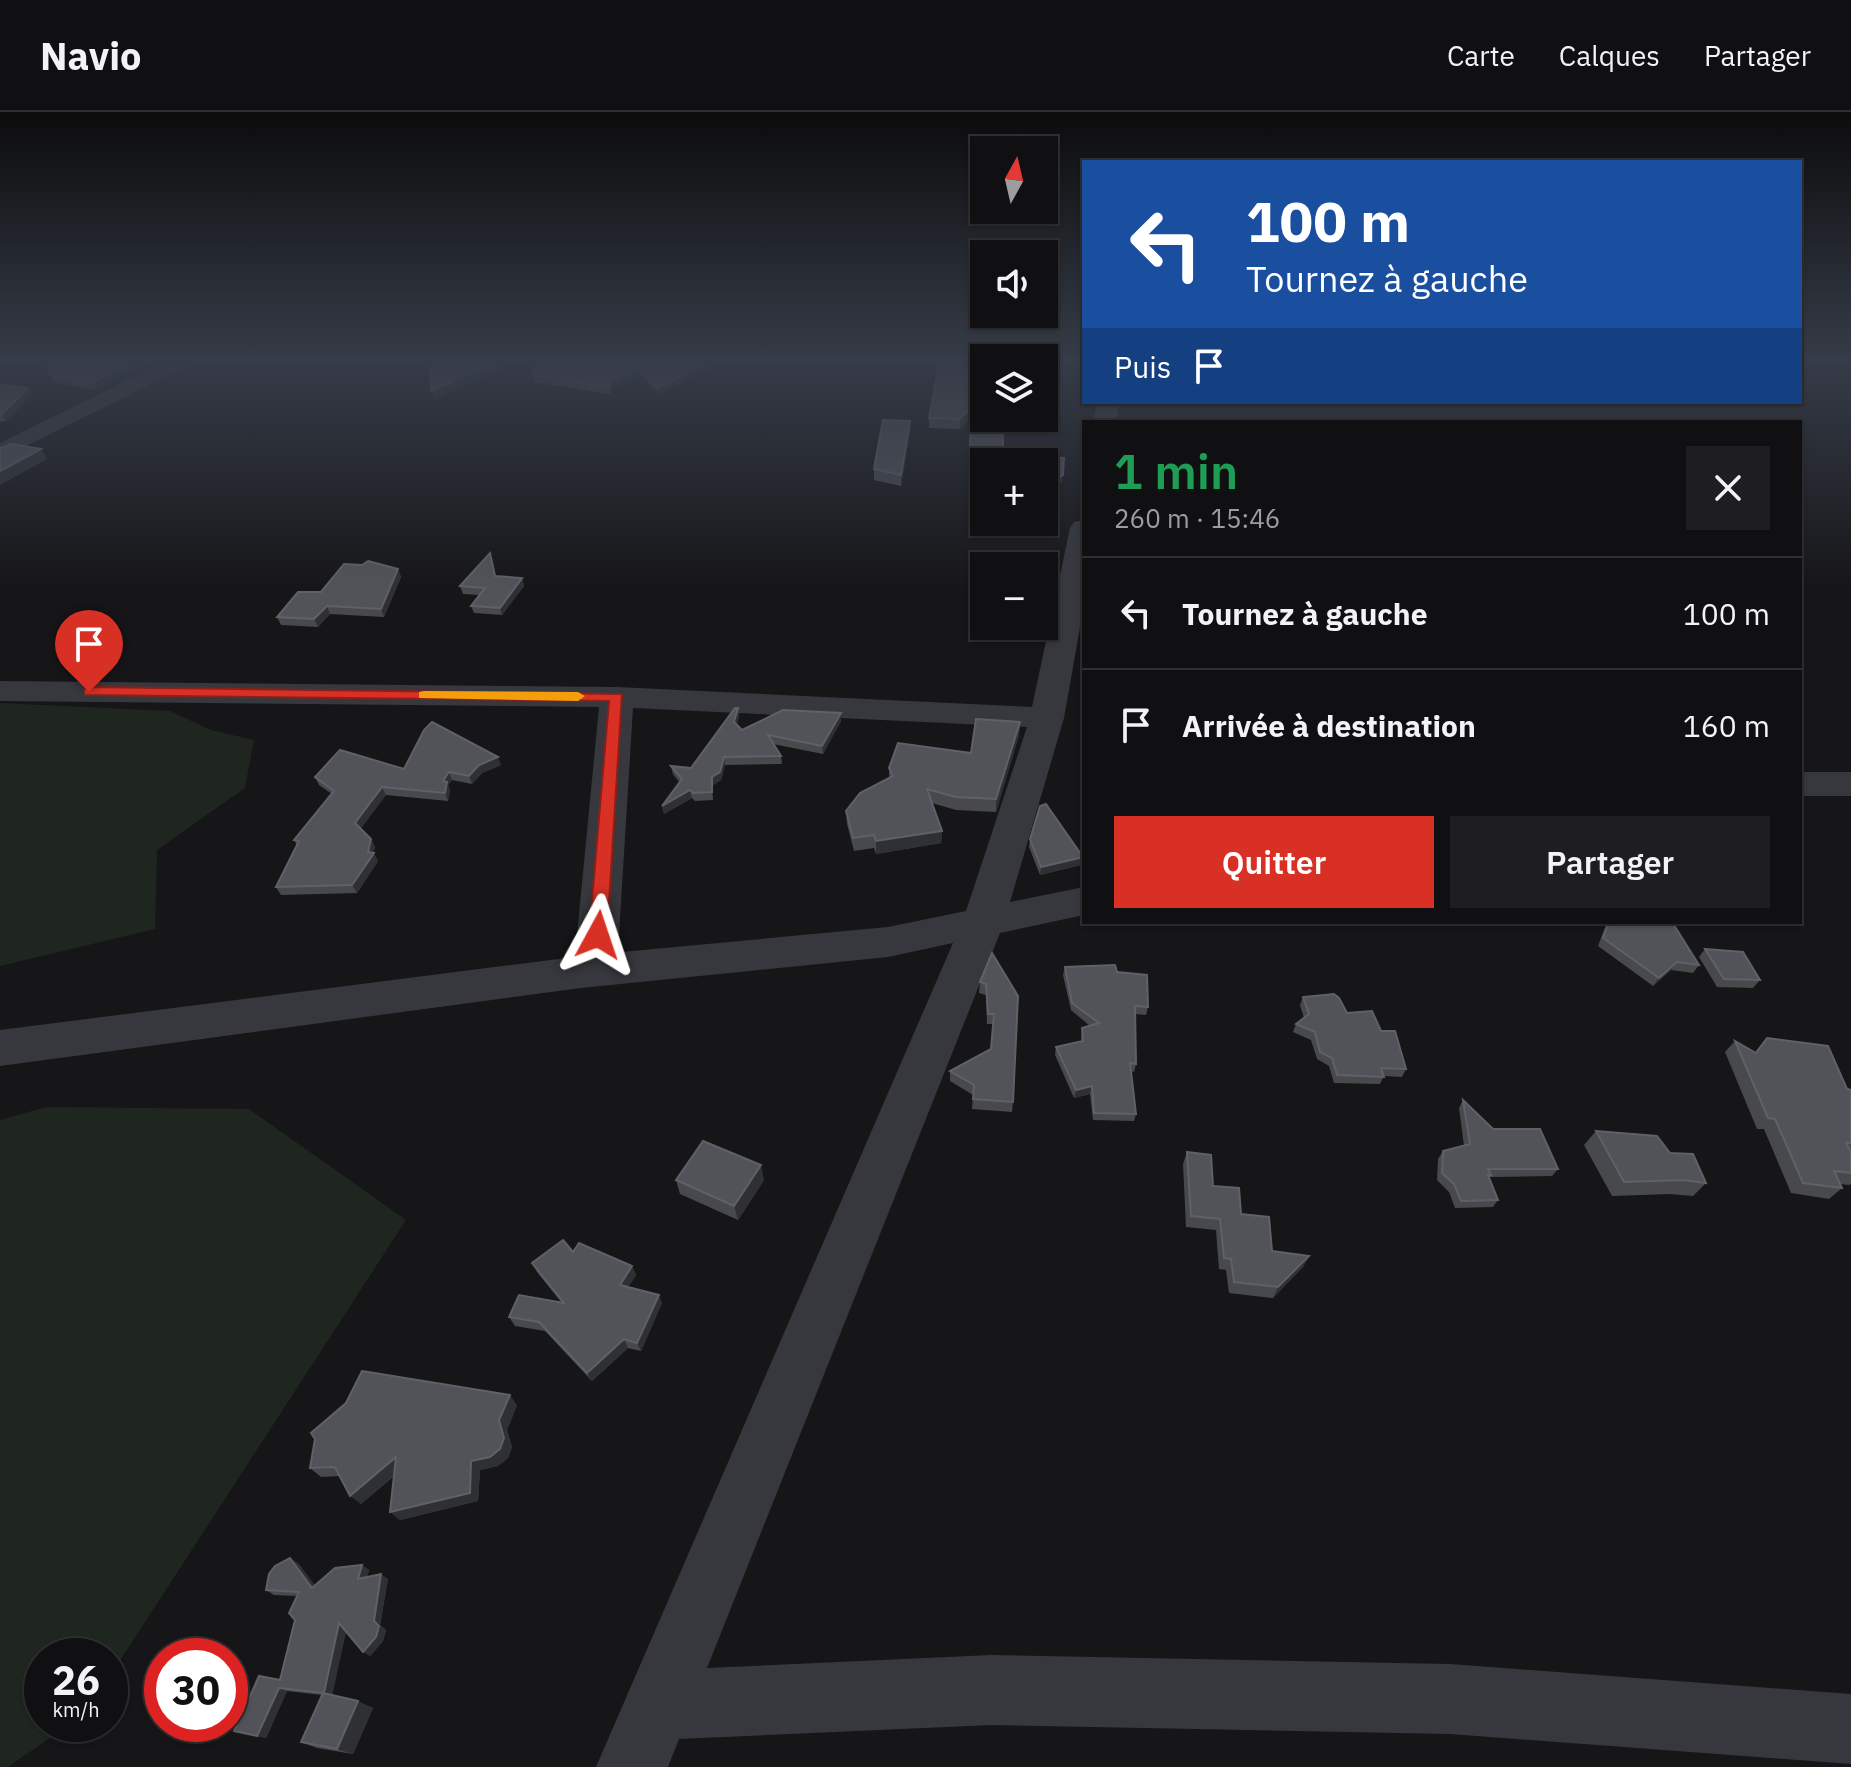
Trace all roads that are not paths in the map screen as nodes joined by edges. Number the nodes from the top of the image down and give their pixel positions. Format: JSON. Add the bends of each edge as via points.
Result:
{"nodes":[{"id":1,"x":32,"y":436,"type":"edge"},
{"id":2,"x":0,"y":452,"type":"edge"},
{"id":3,"x":1082,"y":538,"type":"edge"},
{"id":4,"x":0,"y":691,"type":"edge"},
{"id":5,"x":617,"y":697,"type":"junction"},
{"id":6,"x":1047,"y":718,"type":"junction"},
{"id":7,"x":1802,"y":784,"type":"edge"},
{"id":8,"x":1851,"y":784,"type":"edge"},
{"id":9,"x":1082,"y":901,"type":"edge"},
{"id":10,"x":983,"y":923,"type":"junction"},
{"id":11,"x":581,"y":972,"type":"junction"},
{"id":12,"x":0,"y":1048,"type":"edge"},
{"id":13,"x":657,"y":1705,"type":"junction"},
{"id":14,"x":1851,"y":1729,"type":"edge"},
{"id":15,"x":632,"y":1767,"type":"edge"}],
"edges":[{"from":1,"to":2,"type":"street"},
{"from":3,"to":6,"type":"street"},
{"from":4,"to":5,"type":"street"},
{"from":5,"to":6,"type":"street"},
{"from":5,"to":11,"type":"street","via":[[598,935]]},
{"from":6,"to":10,"type":"street"},
{"from":7,"to":8,"type":"street"},
{"from":9,"to":10,"type":"street"},
{"from":10,"to":11,"type":"street","via":[[888,942]]},
{"from":10,"to":13,"type":"street"},
{"from":11,"to":12,"type":"street"},
{"from":13,"to":14,"type":"street","via":[[991,1690],[1434,1698]]},
{"from":13,"to":15,"type":"street"}]}
